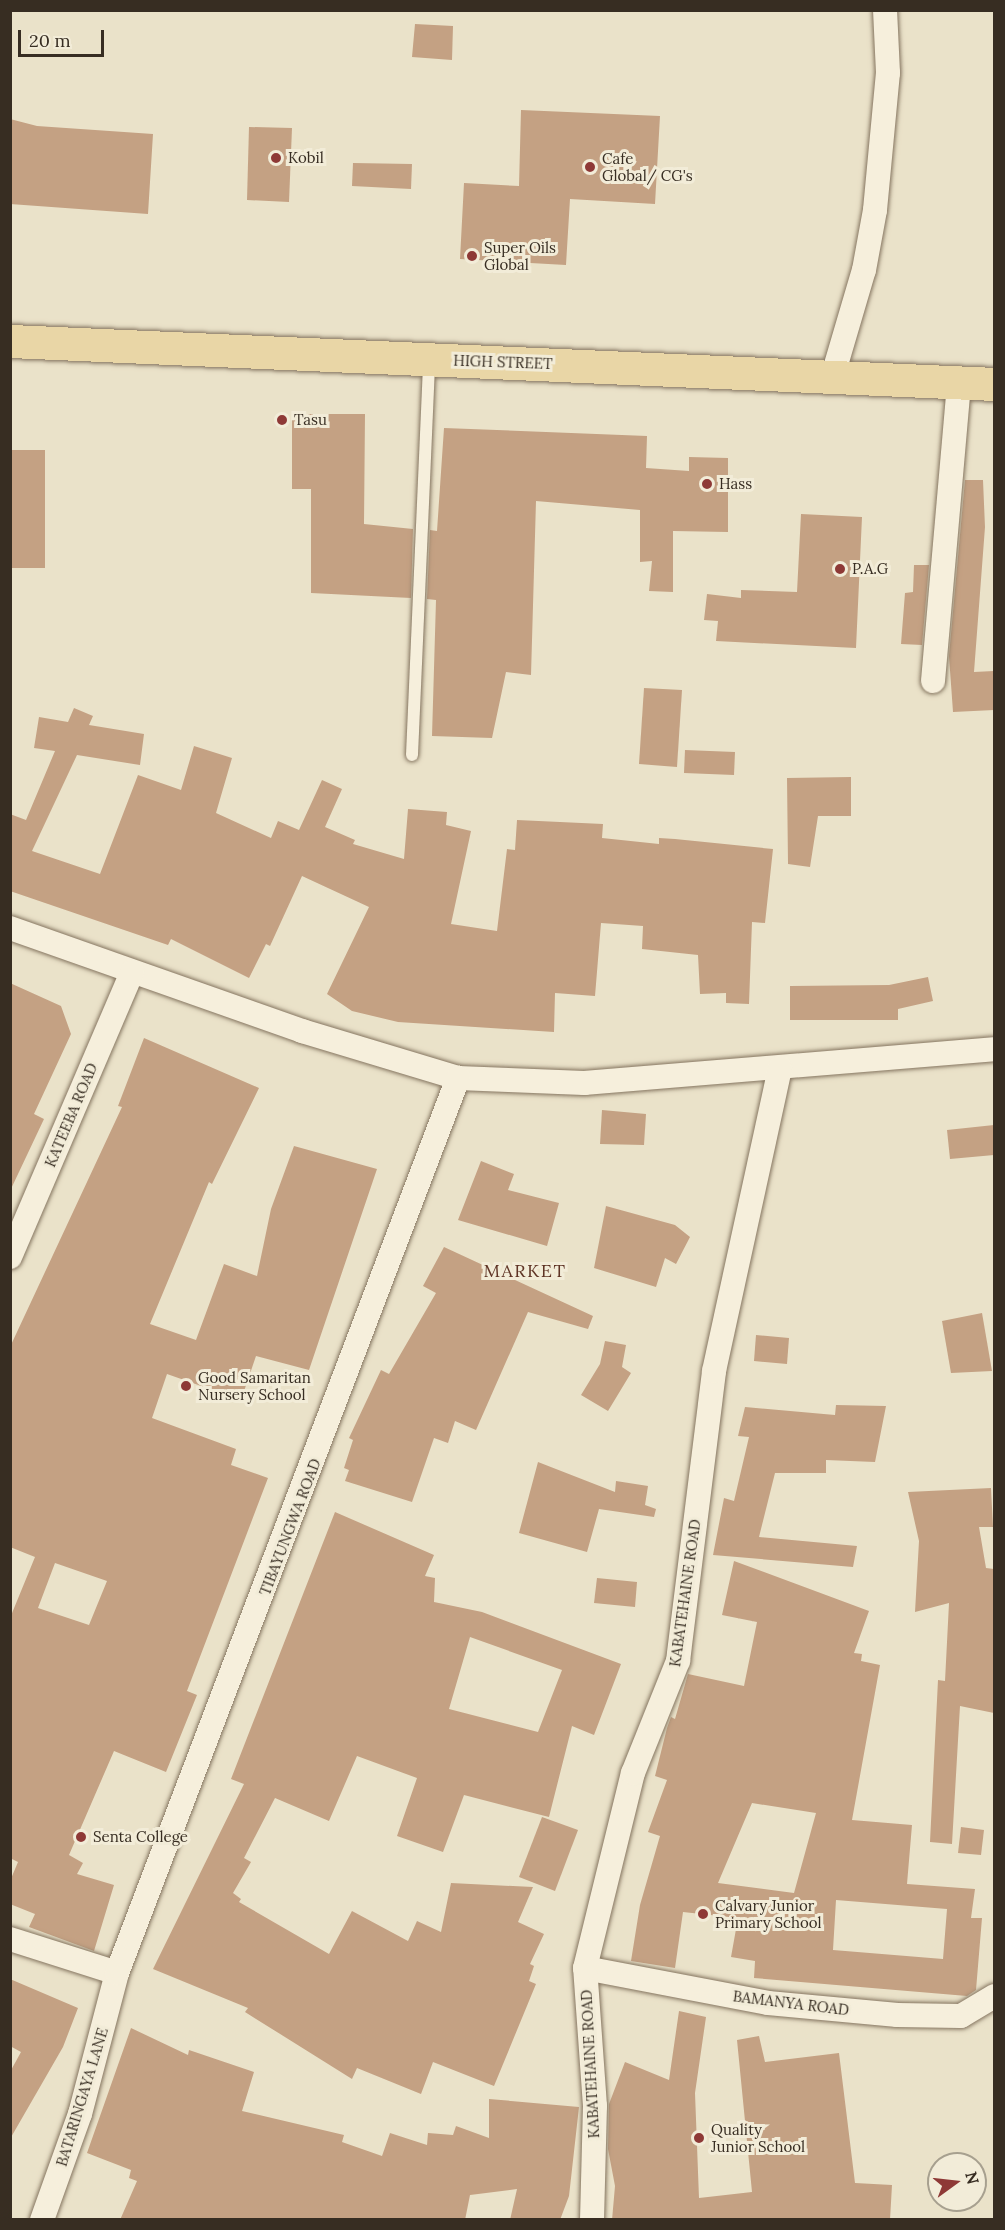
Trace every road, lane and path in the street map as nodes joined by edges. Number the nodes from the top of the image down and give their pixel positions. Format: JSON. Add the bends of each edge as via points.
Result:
{"nodes":[{"id":1,"x":885,"y":10,"type":"edge"},
{"id":2,"x":10,"y":341,"type":"edge"},
{"id":3,"x":429,"y":359,"type":"junction"},
{"id":4,"x":833,"y":375,"type":"junction"},
{"id":5,"x":959,"y":382,"type":"junction"},
{"id":6,"x":994,"y":384,"type":"edge"},
{"id":7,"x":933,"y":681,"type":"dead end"},
{"id":8,"x":412,"y":755,"type":"dead end"},
{"id":9,"x":10,"y":928,"type":"edge"},
{"id":10,"x":132,"y":972,"type":"junction"},
{"id":11,"x":994,"y":1049,"type":"edge"},
{"id":12,"x":780,"y":1068,"type":"junction"},
{"id":13,"x":458,"y":1078,"type":"junction"},
{"id":14,"x":10,"y":1257,"type":"edge"},
{"id":15,"x":10,"y":1939,"type":"edge"},
{"id":16,"x":585,"y":1968,"type":"junction"},
{"id":17,"x":117,"y":1973,"type":"junction"},
{"id":18,"x":994,"y":1996,"type":"edge"},
{"id":19,"x":42,"y":2220,"type":"edge"},
{"id":20,"x":592,"y":2220,"type":"edge"}],
"edges":[{"from":1,"to":4,"type":"street","via":[[888,73],[874,210],[864,270]]},
{"from":2,"to":3,"type":"main road","name":"HIGH STREET"},
{"from":3,"to":4,"type":"main road","name":"HIGH STREET"},
{"from":3,"to":8,"type":"lane"},
{"from":4,"to":5,"type":"main road","name":"HIGH STREET"},
{"from":5,"to":6,"type":"main road","name":"HIGH STREET"},
{"from":5,"to":7,"type":"street"},
{"from":9,"to":10,"type":"street"},
{"from":10,"to":13,"type":"street"},
{"from":10,"to":14,"type":"street","name":"KATEEBA ROAD"},
{"from":11,"to":12,"type":"street"},
{"from":12,"to":13,"type":"street","via":[[584,1083]]},
{"from":12,"to":16,"type":"street","name":"KABATEHAINE ROAD","via":[[714,1371],[678,1661],[633,1773]]},
{"from":13,"to":17,"type":"street","name":"TIBAYUNGWA ROAD"},
{"from":15,"to":17,"type":"street"},
{"from":16,"to":18,"type":"street","name":"BAMANYA ROAD","via":[[768,2003],[897,2015],[961,2016]]},
{"from":16,"to":20,"type":"street","name":"KABATEHAINE ROAD","via":[[595,2106]]},
{"from":17,"to":19,"type":"street","name":"BATARINGAYA LANE","via":[[80,2114]]}]}
